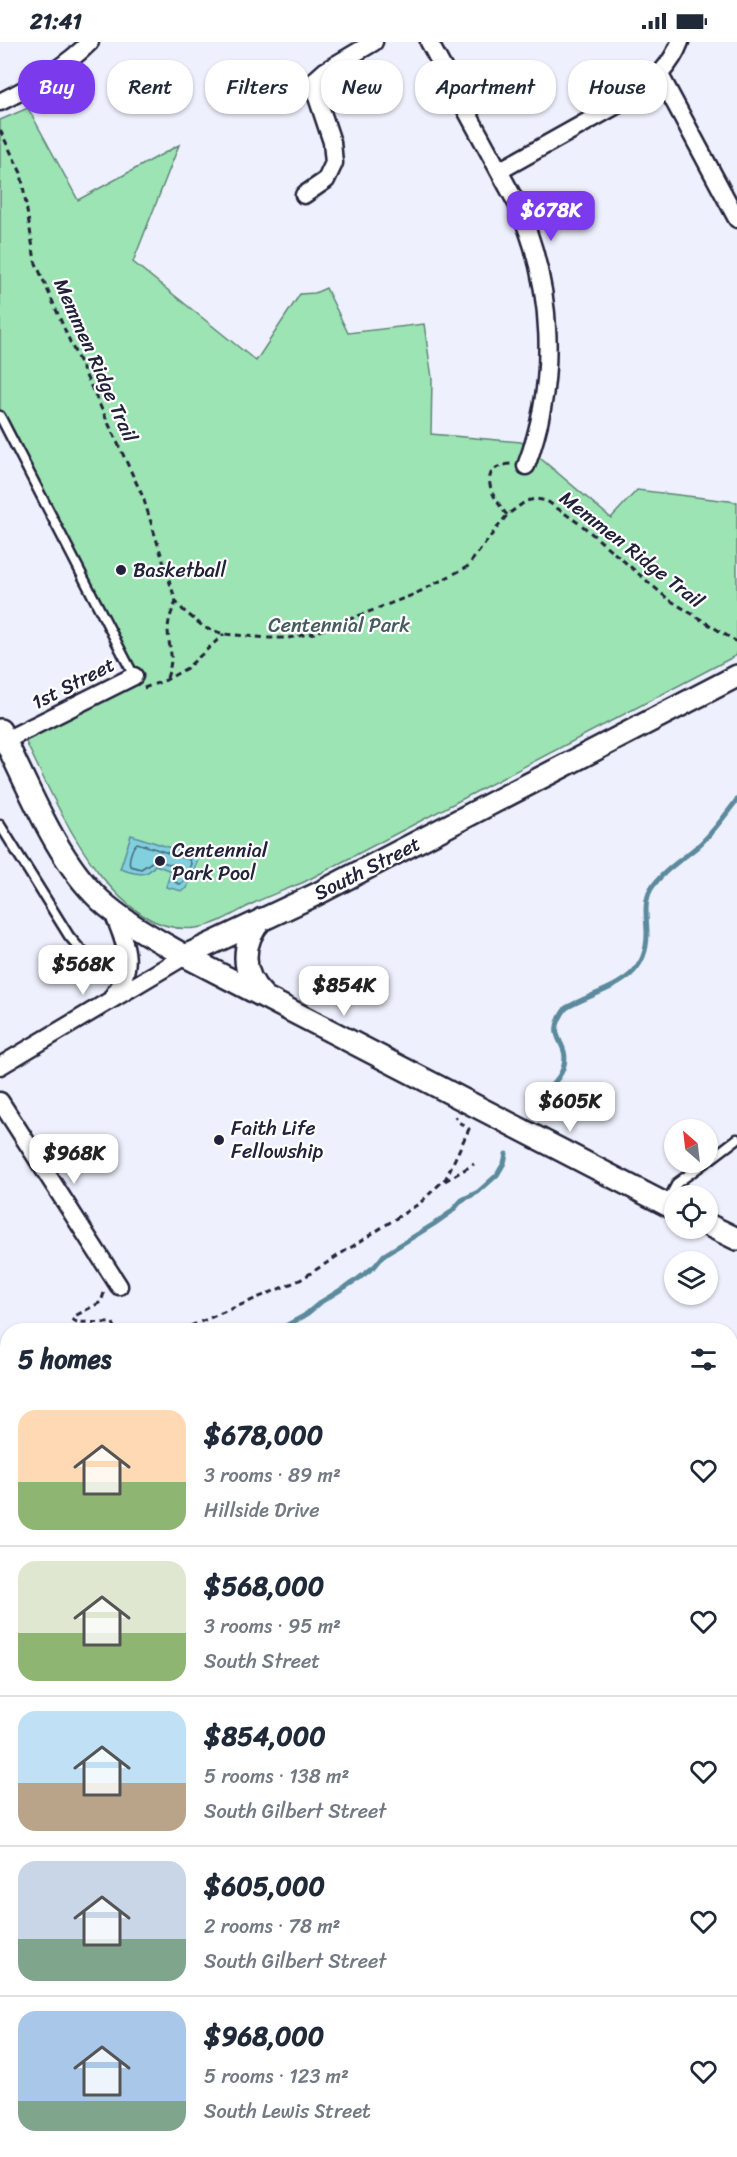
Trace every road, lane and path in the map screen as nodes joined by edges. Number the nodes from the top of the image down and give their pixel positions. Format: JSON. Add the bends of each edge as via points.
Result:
{"nodes":[{"id":1,"x":90,"y":42,"type":"edge"},
{"id":2,"x":374,"y":42,"type":"edge"},
{"id":3,"x":429,"y":42,"type":"edge"},
{"id":4,"x":681,"y":42,"type":"edge"},
{"id":5,"x":667,"y":65,"type":"edge"},
{"id":6,"x":667,"y":88,"type":"edge"},
{"id":7,"x":0,"y":102,"type":"edge"},
{"id":8,"x":601,"y":114,"type":"edge"},
{"id":9,"x":0,"y":130,"type":"edge"},
{"id":10,"x":499,"y":171,"type":"junction"},
{"id":11,"x":304,"y":195,"type":"dead end"},
{"id":12,"x":737,"y":219,"type":"edge"},
{"id":13,"x":0,"y":416,"type":"edge"},
{"id":14,"x":526,"y":466,"type":"joint"},
{"id":15,"x":507,"y":515,"type":"junction"},
{"id":16,"x":176,"y":602,"type":"junction"},
{"id":17,"x":224,"y":634,"type":"junction"},
{"id":18,"x":737,"y":642,"type":"edge"},
{"id":19,"x":134,"y":676,"type":"junction"},
{"id":20,"x":737,"y":676,"type":"edge"},
{"id":21,"x":166,"y":680,"type":"junction"},
{"id":22,"x":2,"y":738,"type":"edge"},
{"id":23,"x":0,"y":825,"type":"edge"},
{"id":24,"x":112,"y":910,"type":"junction"},
{"id":25,"x":262,"y":919,"type":"junction"},
{"id":26,"x":185,"y":956,"type":"junction"},
{"id":27,"x":92,"y":957,"type":"dead end"},
{"id":28,"x":111,"y":1000,"type":"junction"},
{"id":29,"x":268,"y":1000,"type":"junction"},
{"id":30,"x":0,"y":1066,"type":"edge"},
{"id":31,"x":460,"y":1099,"type":"junction"},
{"id":32,"x":0,"y":1101,"type":"edge"},
{"id":33,"x":737,"y":1139,"type":"edge"},
{"id":34,"x":718,"y":1154,"type":"edge"},
{"id":35,"x":474,"y":1164,"type":"dead end"},
{"id":36,"x":691,"y":1173,"type":"edge"},
{"id":37,"x":439,"y":1185,"type":"junction"},
{"id":38,"x":676,"y":1185,"type":"edge"},
{"id":39,"x":664,"y":1203,"type":"edge"},
{"id":40,"x":718,"y":1230,"type":"edge"},
{"id":41,"x":737,"y":1239,"type":"edge"},
{"id":42,"x":112,"y":1290,"type":"joint"},
{"id":43,"x":113,"y":1323,"type":"edge"},
{"id":44,"x":198,"y":1323,"type":"edge"}],
"edges":[{"from":1,"to":7,"type":"street","via":[[62,67]]},
{"from":2,"to":11,"type":"street","via":[[316,79],[316,94],[332,142],[334,163],[326,180]]},
{"from":3,"to":10,"type":"street"},
{"from":4,"to":5,"type":"street"},
{"from":6,"to":12,"type":"street"},
{"from":8,"to":10,"type":"street"},
{"from":9,"to":16,"type":"path","name":"Memmen Ridge Trail","via":[[21,173],[34,261],[143,497]]},
{"from":10,"to":14,"type":"street","via":[[529,230],[547,315],[544,389],[537,433]]},
{"from":13,"to":19,"type":"lane"},
{"from":14,"to":15,"type":"path","via":[[510,464],[493,471],[490,489]]},
{"from":15,"to":17,"type":"path","name":"Memmen Ridge Trail","via":[[467,567],[415,594],[314,633],[288,638]]},
{"from":15,"to":18,"type":"path","name":"Memmen Ridge Trail","via":[[526,501],[547,501],[668,599]]},
{"from":16,"to":17,"type":"path","name":"Memmen Ridge Trail","via":[[206,628]]},
{"from":16,"to":21,"type":"path","via":[[169,620],[172,664]]},
{"from":17,"to":21,"type":"path","via":[[187,668]]},
{"from":19,"to":21,"type":"path","via":[[140,690]]},
{"from":19,"to":22,"type":"street","name":"1st Street"},
{"from":20,"to":25,"type":"street","name":"South Street"},
{"from":22,"to":24,"type":"street","via":[[66,858]]},
{"from":23,"to":27,"type":"lane","via":[[69,936]]},
{"from":24,"to":26,"type":"street"},
{"from":24,"to":28,"type":"street","via":[[125,943],[128,965]]},
{"from":25,"to":26,"type":"street","name":"South Street"},
{"from":25,"to":29,"type":"street","via":[[250,934],[245,956],[249,975]]},
{"from":26,"to":28,"type":"street","name":"South Street"},
{"from":26,"to":29,"type":"street"},
{"from":28,"to":30,"type":"street","name":"South Street"},
{"from":29,"to":31,"type":"street"},
{"from":31,"to":37,"type":"path","via":[[453,1113],[469,1129]]},
{"from":31,"to":39,"type":"street"},
{"from":32,"to":42,"type":"street"},
{"from":33,"to":34,"type":"lane"},
{"from":35,"to":37,"type":"path"},
{"from":36,"to":38,"type":"lane"},
{"from":37,"to":44,"type":"path","via":[[420,1203],[300,1280]]},
{"from":40,"to":41,"type":"street"},
{"from":42,"to":43,"type":"path","via":[[73,1320]]}]}
